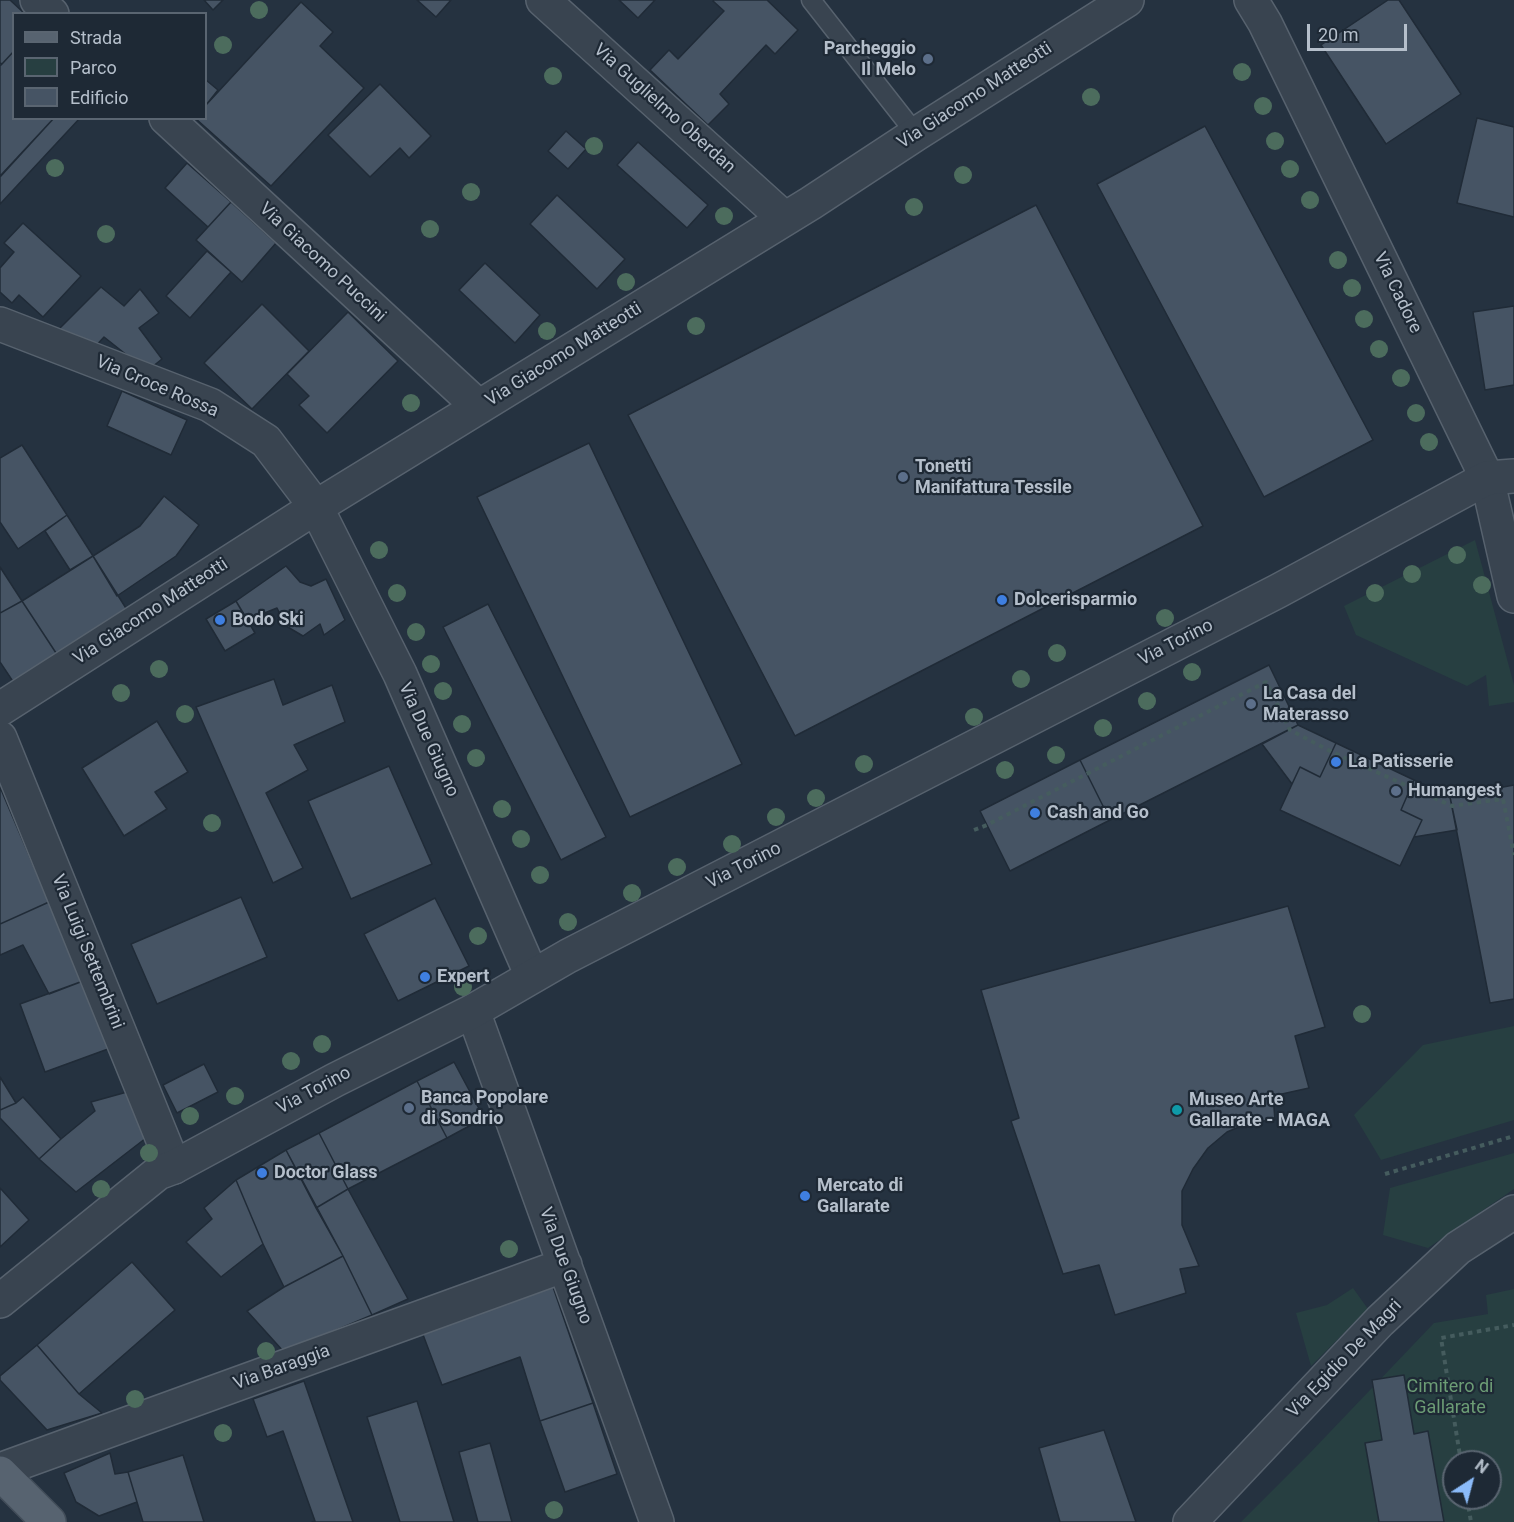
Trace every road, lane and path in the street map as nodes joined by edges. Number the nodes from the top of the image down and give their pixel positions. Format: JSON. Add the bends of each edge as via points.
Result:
{"nodes":[{"id":1,"x":37,"y":0,"type":"edge"},
{"id":2,"x":543,"y":0,"type":"edge"},
{"id":3,"x":811,"y":0,"type":"edge"},
{"id":4,"x":1127,"y":0,"type":"edge"},
{"id":5,"x":1251,"y":0,"type":"edge"},
{"id":6,"x":50,"y":12,"type":"edge"},
{"id":7,"x":168,"y":120,"type":"edge"},
{"id":8,"x":916,"y":134,"type":"junction"},
{"id":9,"x":785,"y":219,"type":"junction"},
{"id":10,"x":0,"y":324,"type":"edge"},
{"id":11,"x":479,"y":407,"type":"junction"},
{"id":12,"x":1501,"y":477,"type":"edge"},
{"id":13,"x":316,"y":507,"type":"junction"},
{"id":14,"x":1514,"y":596,"type":"edge"},
{"id":15,"x":0,"y":709,"type":"edge"},
{"id":16,"x":0,"y":738,"type":"edge"},
{"id":17,"x":974,"y":830,"type":"dead end"},
{"id":18,"x":1514,"y":855,"type":"edge"},
{"id":19,"x":532,"y":976,"type":"junction"},
{"id":20,"x":473,"y":1011,"type":"junction"},
{"id":21,"x":1514,"y":1136,"type":"edge"},
{"id":22,"x":174,"y":1167,"type":"junction"},
{"id":23,"x":1385,"y":1174,"type":"dead end"},
{"id":24,"x":1514,"y":1212,"type":"edge"},
{"id":25,"x":565,"y":1266,"type":"junction"},
{"id":26,"x":0,"y":1301,"type":"edge"},
{"id":27,"x":1514,"y":1325,"type":"edge"},
{"id":28,"x":1459,"y":1450,"type":"edge"},
{"id":29,"x":0,"y":1472,"type":"edge"},
{"id":30,"x":49,"y":1522,"type":"edge"},
{"id":31,"x":657,"y":1522,"type":"edge"},
{"id":32,"x":1190,"y":1522,"type":"edge"}],
"edges":[{"from":1,"to":6,"type":"street"},
{"from":2,"to":9,"type":"street","name":"Via Guglielmo Oberdan"},
{"from":3,"to":8,"type":"lane"},
{"from":4,"to":8,"type":"street","name":"Via Giacomo Matteotti"},
{"from":5,"to":12,"type":"street","name":"Via Cadore"},
{"from":7,"to":11,"type":"street","name":"Via Giacomo Puccini"},
{"from":8,"to":9,"type":"street","name":"Via Giacomo Matteotti"},
{"from":9,"to":11,"type":"street","name":"Via Giacomo Matteotti"},
{"from":10,"to":13,"type":"street","name":"Via Croce Rossa","via":[[210,405],[266,441]]},
{"from":11,"to":13,"type":"street","name":"Via Giacomo Matteotti"},
{"from":12,"to":14,"type":"street","name":"Via Cadore"},
{"from":12,"to":19,"type":"street","name":"Via Torino"},
{"from":13,"to":15,"type":"street","name":"Via Giacomo Matteotti"},
{"from":13,"to":19,"type":"street","name":"Via Due Giugno","via":[[399,674]]},
{"from":16,"to":22,"type":"street","name":"Via Luigi Settembrini"},
{"from":17,"to":18,"type":"path","via":[[1266,682],[1290,730],[1332,752],[1452,807],[1503,800]]},
{"from":19,"to":20,"type":"street","name":"Via Torino"},
{"from":20,"to":22,"type":"street","name":"Via Torino"},
{"from":20,"to":25,"type":"street","name":"Via Due Giugno"},
{"from":21,"to":23,"type":"path"},
{"from":22,"to":26,"type":"street","name":"Via Torino","via":[[158,1173]]},
{"from":24,"to":32,"type":"street","name":"Via Egidio De Magri","via":[[1458,1248],[1380,1321]]},
{"from":25,"to":29,"type":"street","name":"Via Baraggia"},
{"from":25,"to":31,"type":"street","name":"Via Due Giugno"},
{"from":27,"to":28,"type":"path","via":[[1441,1338]]},
{"from":29,"to":30,"type":"main road"}]}
